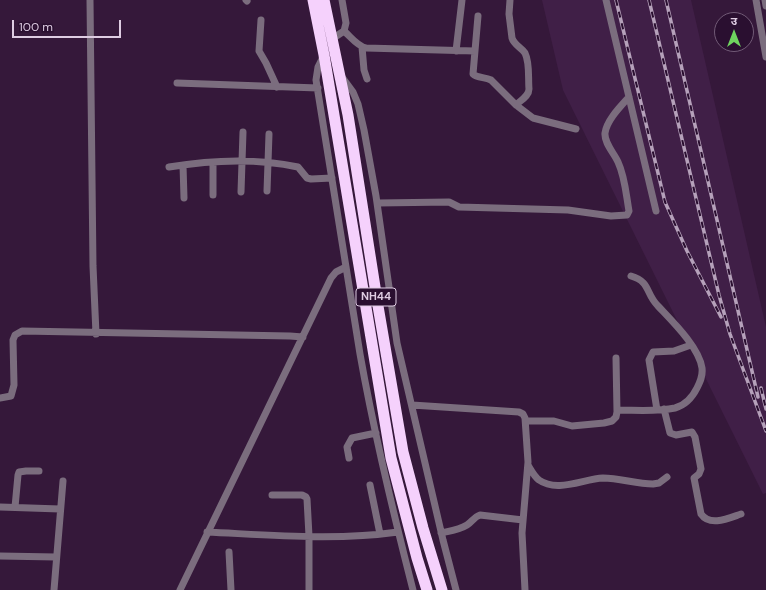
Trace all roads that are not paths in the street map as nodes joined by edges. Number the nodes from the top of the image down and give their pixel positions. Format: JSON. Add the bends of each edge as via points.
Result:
{"nodes":[{"id":1,"x":90,"y":0,"type":"edge"},
{"id":2,"x":313,"y":0,"type":"edge"},
{"id":3,"x":324,"y":0,"type":"edge"},
{"id":4,"x":342,"y":0,"type":"edge"},
{"id":5,"x":462,"y":0,"type":"edge"},
{"id":6,"x":510,"y":0,"type":"edge"},
{"id":7,"x":606,"y":0,"type":"edge"},
{"id":8,"x":756,"y":0,"type":"edge"},
{"id":9,"x":765,"y":0,"type":"edge"},
{"id":10,"x":766,"y":6,"type":"edge"},
{"id":11,"x":478,"y":16,"type":"dead end"},
{"id":12,"x":261,"y":20,"type":"dead end"},
{"id":13,"x":344,"y":31,"type":"junction"},
{"id":14,"x":332,"y":39,"type":"junction"},
{"id":15,"x":362,"y":47,"type":"junction"},
{"id":16,"x":456,"y":51,"type":"junction"},
{"id":17,"x":475,"y":51,"type":"junction"},
{"id":18,"x":324,"y":55,"type":"junction"},
{"id":19,"x":766,"y":57,"type":"edge"},
{"id":20,"x":339,"y":74,"type":"junction"},
{"id":21,"x":367,"y":79,"type":"dead end"},
{"id":22,"x":177,"y":83,"type":"dead end"},
{"id":23,"x":277,"y":87,"type":"junction"},
{"id":24,"x":318,"y":88,"type":"junction"},
{"id":25,"x":629,"y":97,"type":"junction"},
{"id":26,"x":516,"y":105,"type":"junction"},
{"id":27,"x":576,"y":129,"type":"dead end"},
{"id":28,"x":242,"y":132,"type":"dead end"},
{"id":29,"x":269,"y":134,"type":"dead end"},
{"id":30,"x":241,"y":161,"type":"junction"},
{"id":31,"x":267,"y":162,"type":"junction"},
{"id":32,"x":213,"y":163,"type":"junction"},
{"id":33,"x":183,"y":165,"type":"junction"},
{"id":34,"x":169,"y":167,"type":"dead end"},
{"id":35,"x":332,"y":178,"type":"junction"},
{"id":36,"x":267,"y":191,"type":"dead end"},
{"id":37,"x":241,"y":192,"type":"dead end"},
{"id":38,"x":213,"y":195,"type":"dead end"},
{"id":39,"x":184,"y":198,"type":"dead end"},
{"id":40,"x":378,"y":203,"type":"junction"},
{"id":41,"x":656,"y":211,"type":"dead end"},
{"id":42,"x":346,"y":267,"type":"junction"},
{"id":43,"x":631,"y":276,"type":"dead end"},
{"id":44,"x":96,"y":334,"type":"junction"},
{"id":45,"x":303,"y":337,"type":"junction"},
{"id":46,"x":691,"y":345,"type":"junction"},
{"id":47,"x":616,"y":358,"type":"dead end"},
{"id":48,"x":0,"y":398,"type":"edge"},
{"id":49,"x":412,"y":405,"type":"junction"},
{"id":50,"x":617,"y":410,"type":"junction"},
{"id":51,"x":660,"y":410,"type":"junction"},
{"id":52,"x":526,"y":421,"type":"junction"},
{"id":53,"x":376,"y":433,"type":"junction"},
{"id":54,"x":349,"y":458,"type":"dead end"},
{"id":55,"x":528,"y":465,"type":"junction"},
{"id":56,"x":39,"y":470,"type":"dead end"},
{"id":57,"x":667,"y":477,"type":"dead end"},
{"id":58,"x":63,"y":481,"type":"dead end"},
{"id":59,"x":370,"y":485,"type":"dead end"},
{"id":60,"x":272,"y":495,"type":"dead end"},
{"id":61,"x":0,"y":507,"type":"edge"},
{"id":62,"x":15,"y":507,"type":"junction"},
{"id":63,"x":60,"y":509,"type":"junction"},
{"id":64,"x":741,"y":514,"type":"dead end"},
{"id":65,"x":523,"y":520,"type":"junction"},
{"id":66,"x":207,"y":532,"type":"junction"},
{"id":67,"x":398,"y":532,"type":"junction"},
{"id":68,"x":441,"y":533,"type":"junction"},
{"id":69,"x":380,"y":534,"type":"junction"},
{"id":70,"x":309,"y":536,"type":"junction"},
{"id":71,"x":229,"y":552,"type":"dead end"},
{"id":72,"x":0,"y":556,"type":"edge"},
{"id":73,"x":56,"y":557,"type":"junction"},
{"id":74,"x":54,"y":590,"type":"edge"},
{"id":75,"x":180,"y":590,"type":"edge"},
{"id":76,"x":231,"y":590,"type":"edge"},
{"id":77,"x":309,"y":590,"type":"edge"},
{"id":78,"x":413,"y":590,"type":"edge"},
{"id":79,"x":427,"y":590,"type":"edge"},
{"id":80,"x":442,"y":590,"type":"edge"},
{"id":81,"x":456,"y":590,"type":"edge"},
{"id":82,"x":525,"y":590,"type":"edge"}],
"edges":[{"from":1,"to":44,"type":"street"},
{"from":2,"to":18,"type":"highway","number":"NH44"},
{"from":3,"to":14,"type":"highway","number":"NH44"},
{"from":4,"to":13,"type":"street","via":[[346,23]]},
{"from":5,"to":16,"type":"street"},
{"from":6,"to":26,"type":"street","via":[[513,42],[524,52],[528,60],[529,92]]},
{"from":7,"to":25,"type":"street"},
{"from":8,"to":19,"type":"street"},
{"from":9,"to":10,"type":"street"},
{"from":11,"to":17,"type":"street"},
{"from":12,"to":23,"type":"street","via":[[259,51]]},
{"from":13,"to":14,"type":"street"},
{"from":13,"to":15,"type":"street"},
{"from":14,"to":20,"type":"highway","number":"NH44"},
{"from":15,"to":16,"type":"street"},
{"from":15,"to":21,"type":"street"},
{"from":16,"to":17,"type":"street"},
{"from":17,"to":26,"type":"street","via":[[473,74],[491,80]]},
{"from":18,"to":24,"type":"street","via":[[318,67]]},
{"from":18,"to":79,"type":"highway","number":"NH44","via":[[391,458]]},
{"from":20,"to":40,"type":"street","via":[[353,92],[358,104]]},
{"from":20,"to":80,"type":"highway","number":"NH44","via":[[348,115],[403,452]]},
{"from":22,"to":23,"type":"street"},
{"from":23,"to":24,"type":"street"},
{"from":24,"to":35,"type":"street"},
{"from":25,"to":40,"type":"street","via":[[612,118],[605,135],[623,173],[629,211],[626,215],[611,216],[568,210],[459,207],[449,202]]},
{"from":25,"to":41,"type":"street"},
{"from":26,"to":27,"type":"street","via":[[533,118]]},
{"from":28,"to":30,"type":"street"},
{"from":29,"to":31,"type":"street"},
{"from":30,"to":31,"type":"street"},
{"from":30,"to":32,"type":"street"},
{"from":30,"to":37,"type":"street"},
{"from":31,"to":35,"type":"street","via":[[298,167],[311,179]]},
{"from":31,"to":36,"type":"street"},
{"from":32,"to":33,"type":"street"},
{"from":32,"to":38,"type":"street"},
{"from":33,"to":34,"type":"street"},
{"from":33,"to":39,"type":"street"},
{"from":35,"to":42,"type":"street"},
{"from":40,"to":49,"type":"street","via":[[398,343]]},
{"from":42,"to":45,"type":"street","via":[[331,278]]},
{"from":42,"to":53,"type":"street","via":[[365,385]]},
{"from":43,"to":46,"type":"street","via":[[644,282],[652,299]]},
{"from":44,"to":45,"type":"street"},
{"from":44,"to":48,"type":"street","via":[[22,331],[17,333],[13,340],[13,391],[10,396]]},
{"from":45,"to":66,"type":"street"},
{"from":46,"to":51,"type":"street","via":[[702,367],[701,380],[692,398],[684,404]]},
{"from":46,"to":51,"type":"street","via":[[674,351],[653,352],[650,355]]},
{"from":47,"to":50,"type":"street"},
{"from":49,"to":52,"type":"street","via":[[518,412],[523,414]]},
{"from":49,"to":68,"type":"street"},
{"from":50,"to":51,"type":"street"},
{"from":50,"to":52,"type":"street","via":[[612,421],[604,423],[572,426],[554,421]]},
{"from":51,"to":64,"type":"street","via":[[670,433],[676,435],[692,432],[696,437],[701,469],[694,478],[703,517],[722,520]]},
{"from":52,"to":55,"type":"street"},
{"from":53,"to":54,"type":"street","via":[[352,438],[347,447]]},
{"from":53,"to":67,"type":"street"},
{"from":55,"to":57,"type":"street","via":[[539,480],[550,484],[564,485],[605,478],[653,484]]},
{"from":55,"to":65,"type":"street"},
{"from":56,"to":62,"type":"street","via":[[19,472]]},
{"from":58,"to":63,"type":"street"},
{"from":59,"to":69,"type":"street"},
{"from":60,"to":70,"type":"street","via":[[306,497],[309,508]]},
{"from":61,"to":62,"type":"street"},
{"from":62,"to":63,"type":"street"},
{"from":63,"to":73,"type":"street"},
{"from":65,"to":68,"type":"street","via":[[480,515],[460,529]]},
{"from":65,"to":82,"type":"street"},
{"from":66,"to":70,"type":"street"},
{"from":66,"to":75,"type":"street"},
{"from":67,"to":69,"type":"street"},
{"from":67,"to":78,"type":"street"},
{"from":68,"to":81,"type":"street"},
{"from":69,"to":70,"type":"street"},
{"from":70,"to":77,"type":"street"},
{"from":71,"to":76,"type":"street"},
{"from":72,"to":73,"type":"street"},
{"from":73,"to":74,"type":"street"}]}
